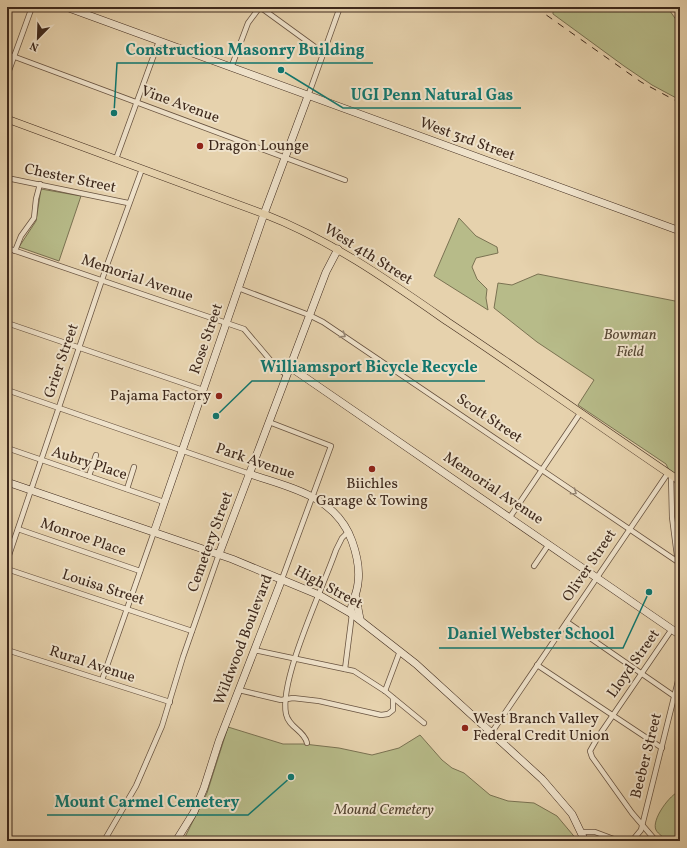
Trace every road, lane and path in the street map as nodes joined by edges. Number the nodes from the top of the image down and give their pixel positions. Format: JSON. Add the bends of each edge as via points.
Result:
{"nodes":[{"id":1,"x":32,"y":7,"type":"edge"},
{"id":2,"x":66,"y":7,"type":"edge"},
{"id":3,"x":260,"y":7,"type":"edge"},
{"id":4,"x":340,"y":7,"type":"edge"},
{"id":5,"x":159,"y":41,"type":"junction"},
{"id":6,"x":324,"y":52,"type":"junction"},
{"id":7,"x":7,"y":54,"type":"edge"},
{"id":8,"x":14,"y":56,"type":"junction"},
{"id":9,"x":231,"y":68,"type":"junction"},
{"id":10,"x":7,"y":76,"type":"edge"},
{"id":11,"x":308,"y":96,"type":"junction"},
{"id":12,"x":137,"y":102,"type":"junction"},
{"id":13,"x":7,"y":119,"type":"edge"},
{"id":14,"x":285,"y":158,"type":"junction"},
{"id":15,"x":116,"y":159,"type":"junction"},
{"id":16,"x":142,"y":169,"type":"junction"},
{"id":17,"x":7,"y":178,"type":"edge"},
{"id":18,"x":345,"y":180,"type":"dead end"},
{"id":19,"x":40,"y":184,"type":"junction"},
{"id":20,"x":128,"y":203,"type":"junction"},
{"id":21,"x":264,"y":214,"type":"junction"},
{"id":22,"x":680,"y":231,"type":"edge"},
{"id":23,"x":7,"y":248,"type":"edge"},
{"id":24,"x":338,"y":249,"type":"junction"},
{"id":25,"x":15,"y":251,"type":"junction"},
{"id":26,"x":102,"y":281,"type":"junction"},
{"id":27,"x":238,"y":288,"type":"junction"},
{"id":28,"x":309,"y":315,"type":"junction"},
{"id":29,"x":7,"y":323,"type":"edge"},
{"id":30,"x":226,"y":323,"type":"junction"},
{"id":31,"x":80,"y":348,"type":"junction"},
{"id":32,"x":290,"y":367,"type":"junction"},
{"id":33,"x":286,"y":376,"type":"junction"},
{"id":34,"x":7,"y":390,"type":"edge"},
{"id":35,"x":203,"y":390,"type":"junction"},
{"id":36,"x":59,"y":408,"type":"junction"},
{"id":37,"x":581,"y":412,"type":"junction"},
{"id":38,"x":269,"y":422,"type":"junction"},
{"id":39,"x":7,"y":448,"type":"edge"},
{"id":40,"x":182,"y":450,"type":"junction"},
{"id":41,"x":96,"y":455,"type":"dead end"},
{"id":42,"x":41,"y":460,"type":"junction"},
{"id":43,"x":134,"y":467,"type":"dead end"},
{"id":44,"x":542,"y":470,"type":"junction"},
{"id":45,"x":250,"y":474,"type":"junction"},
{"id":46,"x":669,"y":474,"type":"junction"},
{"id":47,"x":90,"y":476,"type":"junction"},
{"id":48,"x":680,"y":481,"type":"edge"},
{"id":49,"x":7,"y":482,"type":"edge"},
{"id":50,"x":127,"y":489,"type":"junction"},
{"id":51,"x":30,"y":490,"type":"junction"},
{"id":52,"x":312,"y":497,"type":"junction"},
{"id":53,"x":164,"y":502,"type":"junction"},
{"id":54,"x":510,"y":517,"type":"junction"},
{"id":55,"x":18,"y":528,"type":"junction"},
{"id":56,"x":629,"y":530,"type":"junction"},
{"id":57,"x":154,"y":532,"type":"junction"},
{"id":58,"x":348,"y":532,"type":"junction"},
{"id":59,"x":549,"y":544,"type":"junction"},
{"id":60,"x":219,"y":554,"type":"junction"},
{"id":61,"x":7,"y":561,"type":"edge"},
{"id":62,"x":678,"y":562,"type":"junction"},
{"id":63,"x":534,"y":566,"type":"dead end"},
{"id":64,"x":7,"y":569,"type":"edge"},
{"id":65,"x":140,"y":570,"type":"junction"},
{"id":66,"x":597,"y":577,"type":"junction"},
{"id":67,"x":282,"y":579,"type":"junction"},
{"id":68,"x":680,"y":579,"type":"edge"},
{"id":69,"x":319,"y":595,"type":"junction"},
{"id":70,"x":356,"y":597,"type":"junction"},
{"id":71,"x":127,"y":609,"type":"junction"},
{"id":72,"x":352,"y":614,"type":"junction"},
{"id":73,"x":360,"y":619,"type":"junction"},
{"id":74,"x":566,"y":622,"type":"junction"},
{"id":75,"x":672,"y":629,"type":"junction"},
{"id":76,"x":192,"y":631,"type":"junction"},
{"id":77,"x":680,"y":635,"type":"edge"},
{"id":78,"x":7,"y":650,"type":"edge"},
{"id":79,"x":254,"y":650,"type":"junction"},
{"id":80,"x":400,"y":651,"type":"junction"},
{"id":81,"x":296,"y":659,"type":"junction"},
{"id":82,"x":538,"y":665,"type":"junction"},
{"id":83,"x":345,"y":669,"type":"junction"},
{"id":84,"x":680,"y":673,"type":"edge"},
{"id":85,"x":642,"y":674,"type":"junction"},
{"id":86,"x":102,"y":680,"type":"junction"},
{"id":87,"x":239,"y":690,"type":"junction"},
{"id":88,"x":385,"y":691,"type":"junction"},
{"id":89,"x":674,"y":696,"type":"junction"},
{"id":90,"x":392,"y":698,"type":"junction"},
{"id":91,"x":285,"y":699,"type":"junction"},
{"id":92,"x":170,"y":702,"type":"junction"},
{"id":93,"x":613,"y":716,"type":"junction"},
{"id":94,"x":424,"y":723,"type":"dead end"},
{"id":95,"x":492,"y":732,"type":"junction"},
{"id":96,"x":307,"y":742,"type":"dead end"},
{"id":97,"x":662,"y":748,"type":"junction"},
{"id":98,"x":641,"y":826,"type":"junction"},
{"id":99,"x":581,"y":832,"type":"junction"},
{"id":100,"x":104,"y":841,"type":"edge"},
{"id":101,"x":176,"y":841,"type":"edge"},
{"id":102,"x":585,"y":841,"type":"edge"},
{"id":103,"x":619,"y":841,"type":"edge"},
{"id":104,"x":632,"y":841,"type":"edge"},
{"id":105,"x":656,"y":841,"type":"edge"}],
"edges":[{"from":1,"to":8,"type":"street"},
{"from":2,"to":5,"type":"street","name":"West 3rd Street"},
{"from":3,"to":6,"type":"street"},
{"from":3,"to":9,"type":"street","via":[[248,23]]},
{"from":4,"to":6,"type":"street","name":"Rose Street"},
{"from":5,"to":9,"type":"street","name":"West 3rd Street"},
{"from":5,"to":12,"type":"street"},
{"from":6,"to":11,"type":"street","name":"Rose Street"},
{"from":7,"to":8,"type":"street","name":"Vine Avenue"},
{"from":8,"to":10,"type":"street"},
{"from":8,"to":12,"type":"street","name":"Vine Avenue"},
{"from":9,"to":11,"type":"street","name":"West 3rd Street"},
{"from":11,"to":14,"type":"street","name":"Rose Street"},
{"from":11,"to":22,"type":"street","name":"West 3rd Street"},
{"from":12,"to":14,"type":"street","name":"Vine Avenue"},
{"from":12,"to":15,"type":"street"},
{"from":13,"to":15,"type":"main road","name":"West 4th Street"},
{"from":14,"to":18,"type":"street","name":"Vine Avenue"},
{"from":14,"to":21,"type":"street","name":"Rose Street"},
{"from":15,"to":16,"type":"main road","name":"West 4th Street"},
{"from":16,"to":20,"type":"street","name":"Grier Street"},
{"from":16,"to":21,"type":"main road","name":"West 4th Street"},
{"from":17,"to":19,"type":"street","name":"Chester Street"},
{"from":19,"to":20,"type":"street","name":"Chester Street"},
{"from":19,"to":25,"type":"street","via":[[34,218],[21,236]]},
{"from":20,"to":26,"type":"street","name":"Grier Street"},
{"from":21,"to":24,"type":"main road","name":"West 4th Street","via":[[292,225]]},
{"from":21,"to":27,"type":"street","name":"Rose Street"},
{"from":23,"to":25,"type":"street","name":"Memorial Avenue"},
{"from":24,"to":28,"type":"street","name":"Cemetery Street","via":[[330,262]]},
{"from":24,"to":37,"type":"main road","name":"West 4th Street","via":[[394,284]]},
{"from":25,"to":26,"type":"street","name":"Memorial Avenue"},
{"from":26,"to":30,"type":"street","name":"Memorial Avenue"},
{"from":26,"to":31,"type":"street","name":"Grier Street"},
{"from":27,"to":28,"type":"street","name":"Scott Street"},
{"from":27,"to":30,"type":"street","name":"Rose Street"},
{"from":28,"to":32,"type":"street","name":"Cemetery Street"},
{"from":28,"to":44,"type":"street","name":"Scott Street","one_way":true,"via":[[357,344]]},
{"from":29,"to":31,"type":"street"},
{"from":30,"to":33,"type":"street","name":"Memorial Avenue","via":[[244,329]]},
{"from":30,"to":35,"type":"street","name":"Rose Street"},
{"from":31,"to":35,"type":"street"},
{"from":31,"to":36,"type":"street","name":"Grier Street"},
{"from":32,"to":33,"type":"street","name":"Cemetery Street"},
{"from":32,"to":54,"type":"street","name":"Memorial Avenue"},
{"from":33,"to":38,"type":"street","name":"Cemetery Street"},
{"from":34,"to":36,"type":"street","name":"Park Avenue"},
{"from":35,"to":40,"type":"street","name":"Rose Street"},
{"from":36,"to":40,"type":"street","name":"Park Avenue"},
{"from":36,"to":42,"type":"street","name":"Grier Street"},
{"from":37,"to":44,"type":"street"},
{"from":37,"to":46,"type":"main road","name":"West 4th Street"},
{"from":38,"to":45,"type":"street","name":"Cemetery Street"},
{"from":38,"to":52,"type":"street","name":"Wildwood Boulevard","via":[[331,446]]},
{"from":39,"to":42,"type":"street","name":"Aubry Place"},
{"from":40,"to":45,"type":"street","name":"Park Avenue"},
{"from":40,"to":53,"type":"street","name":"Rose Street"},
{"from":41,"to":47,"type":"street"},
{"from":42,"to":47,"type":"street","name":"Aubry Place"},
{"from":42,"to":51,"type":"street","name":"Grier Street"},
{"from":43,"to":50,"type":"street"},
{"from":44,"to":54,"type":"street"},
{"from":44,"to":56,"type":"street","name":"Scott Street","one_way":true},
{"from":45,"to":52,"type":"street","name":"Park Avenue"},
{"from":45,"to":60,"type":"street","name":"Cemetery Street"},
{"from":46,"to":48,"type":"main road","name":"West 4th Street"},
{"from":46,"to":56,"type":"street","name":"Oliver Street"},
{"from":46,"to":62,"type":"street"},
{"from":47,"to":50,"type":"street","name":"Aubry Place"},
{"from":49,"to":51,"type":"street","name":"High Street"},
{"from":50,"to":53,"type":"street","name":"Aubry Place"},
{"from":51,"to":55,"type":"street","name":"Grier Street"},
{"from":51,"to":57,"type":"street","name":"High Street"},
{"from":52,"to":58,"type":"street","name":"Park Avenue","via":[[336,513]]},
{"from":52,"to":67,"type":"street","name":"Wildwood Boulevard"},
{"from":53,"to":57,"type":"street","name":"Rose Street"},
{"from":54,"to":59,"type":"street","name":"Memorial Avenue"},
{"from":55,"to":61,"type":"street","name":"Grier Street"},
{"from":55,"to":65,"type":"street","name":"Monroe Place"},
{"from":56,"to":62,"type":"street","name":"Scott Street"},
{"from":56,"to":66,"type":"street","name":"Oliver Street"},
{"from":57,"to":60,"type":"street","name":"High Street"},
{"from":57,"to":65,"type":"street","name":"Rose Street"},
{"from":58,"to":69,"type":"street","via":[[338,544]]},
{"from":58,"to":70,"type":"street","name":"Park Avenue","via":[[358,563]]},
{"from":59,"to":63,"type":"street"},
{"from":59,"to":66,"type":"street","name":"Memorial Avenue"},
{"from":60,"to":67,"type":"street","name":"High Street"},
{"from":60,"to":76,"type":"street","name":"Cemetery Street"},
{"from":62,"to":68,"type":"street"},
{"from":64,"to":71,"type":"street","name":"Louisa Street"},
{"from":65,"to":71,"type":"street","name":"Rose Street"},
{"from":66,"to":74,"type":"street","name":"Oliver Street"},
{"from":66,"to":75,"type":"street","name":"Memorial Avenue"},
{"from":67,"to":69,"type":"street","name":"High Street"},
{"from":67,"to":79,"type":"street","name":"Wildwood Boulevard"},
{"from":69,"to":72,"type":"street","name":"High Street"},
{"from":69,"to":81,"type":"street"},
{"from":70,"to":72,"type":"street","name":"Park Avenue","via":[[353,598]]},
{"from":70,"to":73,"type":"street"},
{"from":71,"to":76,"type":"street","name":"Louisa Street"},
{"from":71,"to":86,"type":"street","name":"Rose Street"},
{"from":72,"to":73,"type":"street","name":"High Street"},
{"from":72,"to":83,"type":"street","name":"Park Avenue"},
{"from":73,"to":80,"type":"street","name":"High Street"},
{"from":74,"to":82,"type":"street","name":"Oliver Street"},
{"from":74,"to":85,"type":"street"},
{"from":75,"to":77,"type":"street","name":"Memorial Avenue"},
{"from":75,"to":85,"type":"street","name":"Lloyd Street"},
{"from":76,"to":92,"type":"street","name":"Cemetery Street"},
{"from":78,"to":86,"type":"street","name":"Rural Avenue"},
{"from":79,"to":81,"type":"street"},
{"from":79,"to":87,"type":"street","name":"Wildwood Boulevard"},
{"from":80,"to":88,"type":"street"},
{"from":80,"to":95,"type":"street","name":"High Street"},
{"from":81,"to":83,"type":"street"},
{"from":81,"to":91,"type":"street"},
{"from":82,"to":93,"type":"street"},
{"from":82,"to":95,"type":"street","name":"Oliver Street"},
{"from":83,"to":88,"type":"street","via":[[362,676]]},
{"from":84,"to":89,"type":"street","name":"Beeber Street"},
{"from":85,"to":89,"type":"street"},
{"from":85,"to":93,"type":"street","name":"Lloyd Street"},
{"from":86,"to":92,"type":"street","name":"Rural Avenue"},
{"from":87,"to":91,"type":"street","via":[[274,699]]},
{"from":87,"to":101,"type":"street","name":"Wildwood Boulevard","via":[[200,799]]},
{"from":88,"to":90,"type":"street"},
{"from":89,"to":97,"type":"street","name":"Beeber Street"},
{"from":90,"to":91,"type":"street","via":[[394,708],[386,714],[314,700]]},
{"from":90,"to":94,"type":"street"},
{"from":91,"to":96,"type":"street","via":[[289,722],[305,736]]},
{"from":92,"to":100,"type":"street","name":"Cemetery Street","via":[[136,786]]},
{"from":93,"to":97,"type":"street"},
{"from":93,"to":98,"type":"street","name":"Lloyd Street","via":[[593,744],[590,753]]},
{"from":95,"to":99,"type":"street","name":"High Street","via":[[551,788],[572,814]]},
{"from":97,"to":98,"type":"street","name":"Beeber Street"},
{"from":98,"to":104,"type":"street","name":"Beeber Street","via":[[639,834]]},
{"from":98,"to":105,"type":"street"},
{"from":99,"to":102,"type":"street","name":"High Street"},
{"from":99,"to":103,"type":"street","via":[[595,832]]}]}
